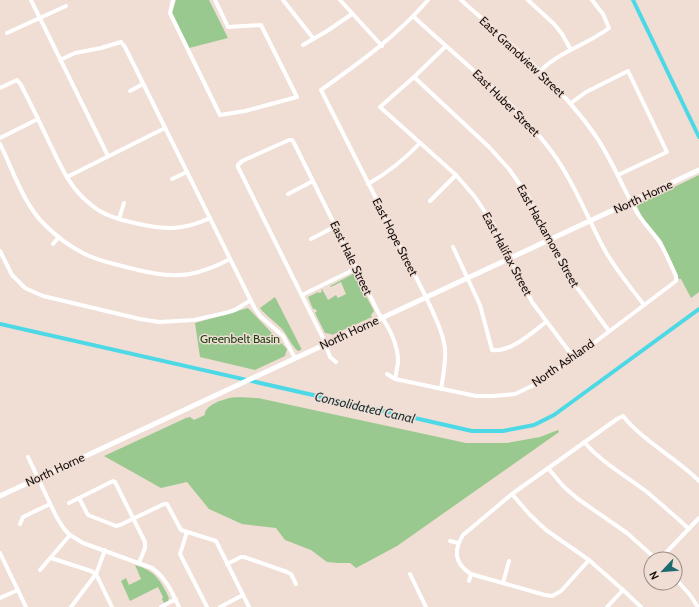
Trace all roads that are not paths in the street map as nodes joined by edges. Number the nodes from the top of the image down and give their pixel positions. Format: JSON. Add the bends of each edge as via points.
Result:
{"nodes":[{"id":1,"x":31,"y":0,"type":"edge"},
{"id":2,"x":173,"y":0,"type":"edge"},
{"id":3,"x":215,"y":0,"type":"edge"},
{"id":4,"x":283,"y":0,"type":"edge"},
{"id":5,"x":340,"y":0,"type":"edge"},
{"id":6,"x":428,"y":0,"type":"edge"},
{"id":7,"x":460,"y":0,"type":"edge"},
{"id":8,"x":528,"y":0,"type":"edge"},
{"id":9,"x":592,"y":0,"type":"edge"},
{"id":10,"x":66,"y":6,"type":"dead end"},
{"id":11,"x":352,"y":14,"type":"junction"},
{"id":12,"x":39,"y":17,"type":"junction"},
{"id":13,"x":414,"y":17,"type":"junction"},
{"id":14,"x":7,"y":32,"type":"dead end"},
{"id":15,"x":313,"y":38,"type":"junction"},
{"id":16,"x":302,"y":45,"type":"dead end"},
{"id":17,"x":382,"y":46,"type":"junction"},
{"id":18,"x":445,"y":47,"type":"junction"},
{"id":19,"x":571,"y":50,"type":"junction"},
{"id":20,"x":60,"y":60,"type":"junction"},
{"id":21,"x":540,"y":71,"type":"junction"},
{"id":22,"x":414,"y":78,"type":"junction"},
{"id":23,"x":144,"y":84,"type":"junction"},
{"id":24,"x":0,"y":88,"type":"edge"},
{"id":25,"x":130,"y":91,"type":"dead end"},
{"id":26,"x":571,"y":103,"type":"junction"},
{"id":27,"x":38,"y":119,"type":"junction"},
{"id":28,"x":165,"y":128,"type":"junction"},
{"id":29,"x":0,"y":138,"type":"edge"},
{"id":30,"x":420,"y":143,"type":"junction"},
{"id":31,"x":0,"y":144,"type":"edge"},
{"id":32,"x":108,"y":156,"type":"junction"},
{"id":33,"x":699,"y":170,"type":"edge"},
{"id":34,"x":187,"y":172,"type":"junction"},
{"id":35,"x":456,"y":175,"type":"junction"},
{"id":36,"x":618,"y":175,"type":"junction"},
{"id":37,"x":67,"y":177,"type":"junction"},
{"id":38,"x":172,"y":179,"type":"dead end"},
{"id":39,"x":313,"y":181,"type":"junction"},
{"id":40,"x":368,"y":184,"type":"junction"},
{"id":41,"x":288,"y":194,"type":"dead end"},
{"id":42,"x":430,"y":201,"type":"dead end"},
{"id":43,"x":631,"y":202,"type":"junction"},
{"id":44,"x":124,"y":203,"type":"dead end"},
{"id":45,"x":210,"y":218,"type":"junction"},
{"id":46,"x":119,"y":219,"type":"junction"},
{"id":47,"x":591,"y":221,"type":"junction"},
{"id":48,"x":336,"y":226,"type":"junction"},
{"id":49,"x":59,"y":237,"type":"junction"},
{"id":50,"x":310,"y":238,"type":"dead end"},
{"id":51,"x":550,"y":240,"type":"junction"},
{"id":52,"x":53,"y":244,"type":"dead end"},
{"id":53,"x":453,"y":247,"type":"dead end"},
{"id":54,"x":0,"y":251,"type":"edge"},
{"id":55,"x":511,"y":258,"type":"junction"},
{"id":56,"x":230,"y":259,"type":"junction"},
{"id":57,"x":357,"y":268,"type":"junction"},
{"id":58,"x":468,"y":277,"type":"junction"},
{"id":59,"x":676,"y":281,"type":"joint"},
{"id":60,"x":302,"y":296,"type":"junction"},
{"id":61,"x":426,"y":297,"type":"junction"},
{"id":62,"x":251,"y":300,"type":"junction"},
{"id":63,"x":644,"y":305,"type":"junction"},
{"id":64,"x":382,"y":318,"type":"junction"},
{"id":65,"x":546,"y":322,"type":"junction"},
{"id":66,"x":609,"y":331,"type":"junction"},
{"id":67,"x":325,"y":344,"type":"junction"},
{"id":68,"x":295,"y":358,"type":"junction"},
{"id":69,"x":574,"y":358,"type":"junction"},
{"id":70,"x":336,"y":362,"type":"dead end"},
{"id":71,"x":387,"y":374,"type":"dead end"},
{"id":72,"x":395,"y":379,"type":"junction"},
{"id":73,"x":441,"y":389,"type":"junction"},
{"id":74,"x":584,"y":442,"type":"junction"},
{"id":75,"x":28,"y":457,"type":"dead end"},
{"id":76,"x":548,"y":468,"type":"junction"},
{"id":77,"x":38,"y":478,"type":"junction"},
{"id":78,"x":699,"y":481,"type":"edge"},
{"id":79,"x":512,"y":494,"type":"junction"},
{"id":80,"x":0,"y":496,"type":"edge"},
{"id":81,"x":78,"y":498,"type":"junction"},
{"id":82,"x":69,"y":503,"type":"dead end"},
{"id":83,"x":50,"y":504,"type":"junction"},
{"id":84,"x":134,"y":518,"type":"junction"},
{"id":85,"x":699,"y":518,"type":"edge"},
{"id":86,"x":20,"y":524,"type":"dead end"},
{"id":87,"x":689,"y":529,"type":"junction"},
{"id":88,"x":187,"y":532,"type":"junction"},
{"id":89,"x":70,"y":536,"type":"junction"},
{"id":90,"x":450,"y":541,"type":"dead end"},
{"id":91,"x":458,"y":544,"type":"junction"},
{"id":92,"x":105,"y":550,"type":"junction"},
{"id":93,"x":647,"y":551,"type":"edge"},
{"id":94,"x":668,"y":551,"type":"edge"},
{"id":95,"x":0,"y":553,"type":"edge"},
{"id":96,"x":51,"y":558,"type":"junction"},
{"id":97,"x":589,"y":560,"type":"junction"},
{"id":98,"x":509,"y":561,"type":"dead end"},
{"id":99,"x":139,"y":562,"type":"junction"},
{"id":100,"x":227,"y":564,"type":"junction"},
{"id":101,"x":40,"y":570,"type":"dead end"},
{"id":102,"x":96,"y":574,"type":"junction"},
{"id":103,"x":410,"y":574,"type":"dead end"},
{"id":104,"x":471,"y":574,"type":"junction"},
{"id":105,"x":469,"y":581,"type":"dead end"},
{"id":106,"x":502,"y":583,"type":"junction"},
{"id":107,"x":296,"y":584,"type":"dead end"},
{"id":108,"x":683,"y":587,"type":"edge"},
{"id":109,"x":18,"y":590,"type":"junction"},
{"id":110,"x":623,"y":590,"type":"junction"},
{"id":111,"x":243,"y":595,"type":"junction"},
{"id":112,"x":0,"y":598,"type":"edge"},
{"id":113,"x":176,"y":599,"type":"junction"},
{"id":114,"x":26,"y":607,"type":"edge"},
{"id":115,"x":71,"y":607,"type":"edge"},
{"id":116,"x":112,"y":607,"type":"edge"},
{"id":117,"x":161,"y":607,"type":"edge"},
{"id":118,"x":179,"y":607,"type":"edge"},
{"id":119,"x":207,"y":607,"type":"edge"},
{"id":120,"x":220,"y":607,"type":"edge"},
{"id":121,"x":249,"y":607,"type":"edge"},
{"id":122,"x":426,"y":607,"type":"edge"},
{"id":123,"x":607,"y":607,"type":"edge"},
{"id":124,"x":641,"y":607,"type":"edge"},
{"id":125,"x":698,"y":607,"type":"edge"}],
"edges":[{"from":1,"to":12,"type":"street"},
{"from":2,"to":3,"type":"street","via":[[170,13],[220,115],[297,98],[261,25],[228,27]]},
{"from":4,"to":15,"type":"street"},
{"from":5,"to":11,"type":"street"},
{"from":6,"to":13,"type":"street"},
{"from":7,"to":21,"type":"street","name":"East Grandview Street"},
{"from":8,"to":19,"type":"street","via":[[555,25]]},
{"from":9,"to":19,"type":"street","via":[[603,14],[609,28]]},
{"from":10,"to":12,"type":"street"},
{"from":11,"to":15,"type":"street","via":[[327,32]]},
{"from":11,"to":17,"type":"street"},
{"from":12,"to":14,"type":"street"},
{"from":12,"to":20,"type":"street"},
{"from":13,"to":17,"type":"street"},
{"from":13,"to":18,"type":"street","name":"East Huber Street"},
{"from":15,"to":16,"type":"street"},
{"from":17,"to":40,"type":"street","name":"East Hope Street","via":[[321,90]]},
{"from":18,"to":22,"type":"street"},
{"from":18,"to":47,"type":"street","name":"East Huber Street","via":[[534,129],[571,181]]},
{"from":19,"to":21,"type":"street","via":[[548,63]]},
{"from":20,"to":23,"type":"street","via":[[75,53],[120,42]]},
{"from":20,"to":32,"type":"street"},
{"from":21,"to":26,"type":"street","name":"East Grandview Street"},
{"from":22,"to":30,"type":"street","name":"East Halifax Street","via":[[380,107]]},
{"from":22,"to":51,"type":"street","name":"East Hackamore Street","via":[[489,147],[509,169],[529,198]]},
{"from":23,"to":25,"type":"street"},
{"from":23,"to":28,"type":"street"},
{"from":24,"to":27,"type":"street","via":[[17,80]]},
{"from":26,"to":36,"type":"street","name":"East Grandview Street","via":[[595,135]]},
{"from":26,"to":36,"type":"street","via":[[586,92],[628,71],[667,152]]},
{"from":27,"to":29,"type":"street"},
{"from":27,"to":37,"type":"street"},
{"from":28,"to":32,"type":"street"},
{"from":28,"to":34,"type":"street"},
{"from":30,"to":35,"type":"street","name":"East Halifax Street"},
{"from":30,"to":40,"type":"street","via":[[389,172]]},
{"from":31,"to":49,"type":"street","via":[[31,207],[44,224]]},
{"from":32,"to":37,"type":"street"},
{"from":33,"to":43,"type":"street","name":"North Horne"},
{"from":34,"to":38,"type":"street"},
{"from":34,"to":45,"type":"street"},
{"from":35,"to":42,"type":"street"},
{"from":35,"to":55,"type":"street","name":"East Halifax Street","via":[[493,224]]},
{"from":36,"to":43,"type":"street","name":"East Grandview Street"},
{"from":37,"to":46,"type":"street","via":[[89,204],[106,215]]},
{"from":39,"to":41,"type":"street"},
{"from":39,"to":48,"type":"street","name":"East Hale Street"},
{"from":39,"to":60,"type":"street","name":"East Hale Street","via":[[292,140],[238,165]]},
{"from":40,"to":61,"type":"street","name":"East Hope Street"},
{"from":43,"to":47,"type":"street","name":"North Horne"},
{"from":43,"to":59,"type":"street","name":"East Grandview Street","via":[[661,245]]},
{"from":44,"to":46,"type":"street"},
{"from":45,"to":46,"type":"street","via":[[191,226],[169,229]]},
{"from":45,"to":56,"type":"street"},
{"from":47,"to":51,"type":"street","name":"North Horne"},
{"from":47,"to":63,"type":"street","name":"East Huber Street","via":[[612,262]]},
{"from":48,"to":50,"type":"street"},
{"from":48,"to":57,"type":"street","name":"East Hale Street"},
{"from":49,"to":52,"type":"street"},
{"from":49,"to":56,"type":"street","via":[[98,260],[147,273],[188,274],[212,268]]},
{"from":51,"to":55,"type":"street","name":"North Horne"},
{"from":51,"to":66,"type":"street","name":"East Hackamore Street","via":[[565,271]]},
{"from":53,"to":58,"type":"street"},
{"from":54,"to":62,"type":"street","via":[[12,274],[25,288],[43,296],[140,319],[159,322],[194,320],[235,310]]},
{"from":55,"to":58,"type":"street","name":"North Horne"},
{"from":55,"to":65,"type":"street","name":"East Halifax Street","via":[[532,302]]},
{"from":56,"to":62,"type":"street"},
{"from":57,"to":60,"type":"street"},
{"from":57,"to":64,"type":"street","name":"East Hale Street"},
{"from":58,"to":61,"type":"street","name":"North Horne"},
{"from":58,"to":65,"type":"street","via":[[480,305],[492,350],[506,348],[520,341]]},
{"from":59,"to":63,"type":"street","name":"North Ashland"},
{"from":60,"to":67,"type":"street"},
{"from":61,"to":64,"type":"street","name":"North Horne"},
{"from":61,"to":73,"type":"street","name":"East Hope Street","via":[[439,326],[445,348]]},
{"from":62,"to":68,"type":"street","via":[[260,316],[283,336]]},
{"from":63,"to":66,"type":"street","name":"North Ashland"},
{"from":64,"to":67,"type":"street","name":"North Horne"},
{"from":64,"to":72,"type":"street","name":"East Hale Street","via":[[395,344],[398,362]]},
{"from":65,"to":69,"type":"street","name":"East Halifax Street"},
{"from":66,"to":69,"type":"street","name":"North Ashland"},
{"from":67,"to":68,"type":"street","name":"North Horne"},
{"from":67,"to":70,"type":"street","via":[[330,357]]},
{"from":68,"to":77,"type":"street","name":"North Horne"},
{"from":69,"to":73,"type":"street","name":"North Ashland","via":[[536,384],[515,394],[476,396]]},
{"from":71,"to":72,"type":"street","name":"North Ashland"},
{"from":72,"to":73,"type":"street","name":"North Ashland"},
{"from":74,"to":76,"type":"street"},
{"from":74,"to":78,"type":"street","via":[[623,416],[636,430]]},
{"from":74,"to":87,"type":"street","via":[[603,462],[646,492]]},
{"from":75,"to":77,"type":"street"},
{"from":76,"to":79,"type":"street"},
{"from":76,"to":93,"type":"street","via":[[578,499],[628,533]]},
{"from":77,"to":80,"type":"street","name":"North Horne"},
{"from":77,"to":83,"type":"street"},
{"from":79,"to":91,"type":"street","via":[[463,535]]},
{"from":79,"to":97,"type":"street","via":[[546,530]]},
{"from":81,"to":82,"type":"street"},
{"from":81,"to":84,"type":"street","via":[[88,516],[116,526]]},
{"from":81,"to":84,"type":"street","via":[[113,481]]},
{"from":83,"to":86,"type":"street","via":[[23,518]]},
{"from":83,"to":89,"type":"street"},
{"from":84,"to":88,"type":"street","via":[[168,504],[182,530]]},
{"from":84,"to":99,"type":"street","via":[[145,542]]},
{"from":85,"to":87,"type":"street"},
{"from":87,"to":94,"type":"street"},
{"from":88,"to":100,"type":"street","via":[[216,541]]},
{"from":88,"to":119,"type":"street","via":[[180,554]]},
{"from":89,"to":92,"type":"street"},
{"from":89,"to":96,"type":"street"},
{"from":90,"to":91,"type":"street"},
{"from":91,"to":104,"type":"street","via":[[459,562]]},
{"from":92,"to":99,"type":"street"},
{"from":92,"to":102,"type":"street"},
{"from":95,"to":109,"type":"street"},
{"from":96,"to":101,"type":"street"},
{"from":96,"to":102,"type":"street"},
{"from":97,"to":106,"type":"street","via":[[561,591],[552,596]]},
{"from":97,"to":110,"type":"street"},
{"from":98,"to":106,"type":"street"},
{"from":99,"to":113,"type":"street","via":[[160,573]]},
{"from":100,"to":107,"type":"street","via":[[244,557],[287,572]]},
{"from":100,"to":111,"type":"street"},
{"from":102,"to":115,"type":"street"},
{"from":102,"to":116,"type":"street"},
{"from":103,"to":122,"type":"street"},
{"from":104,"to":105,"type":"street"},
{"from":104,"to":106,"type":"street"},
{"from":108,"to":125,"type":"street"},
{"from":109,"to":112,"type":"street"},
{"from":109,"to":114,"type":"street"},
{"from":110,"to":123,"type":"street"},
{"from":110,"to":124,"type":"street"},
{"from":111,"to":120,"type":"street"},
{"from":111,"to":121,"type":"street"},
{"from":113,"to":117,"type":"street"},
{"from":113,"to":118,"type":"street"}]}
